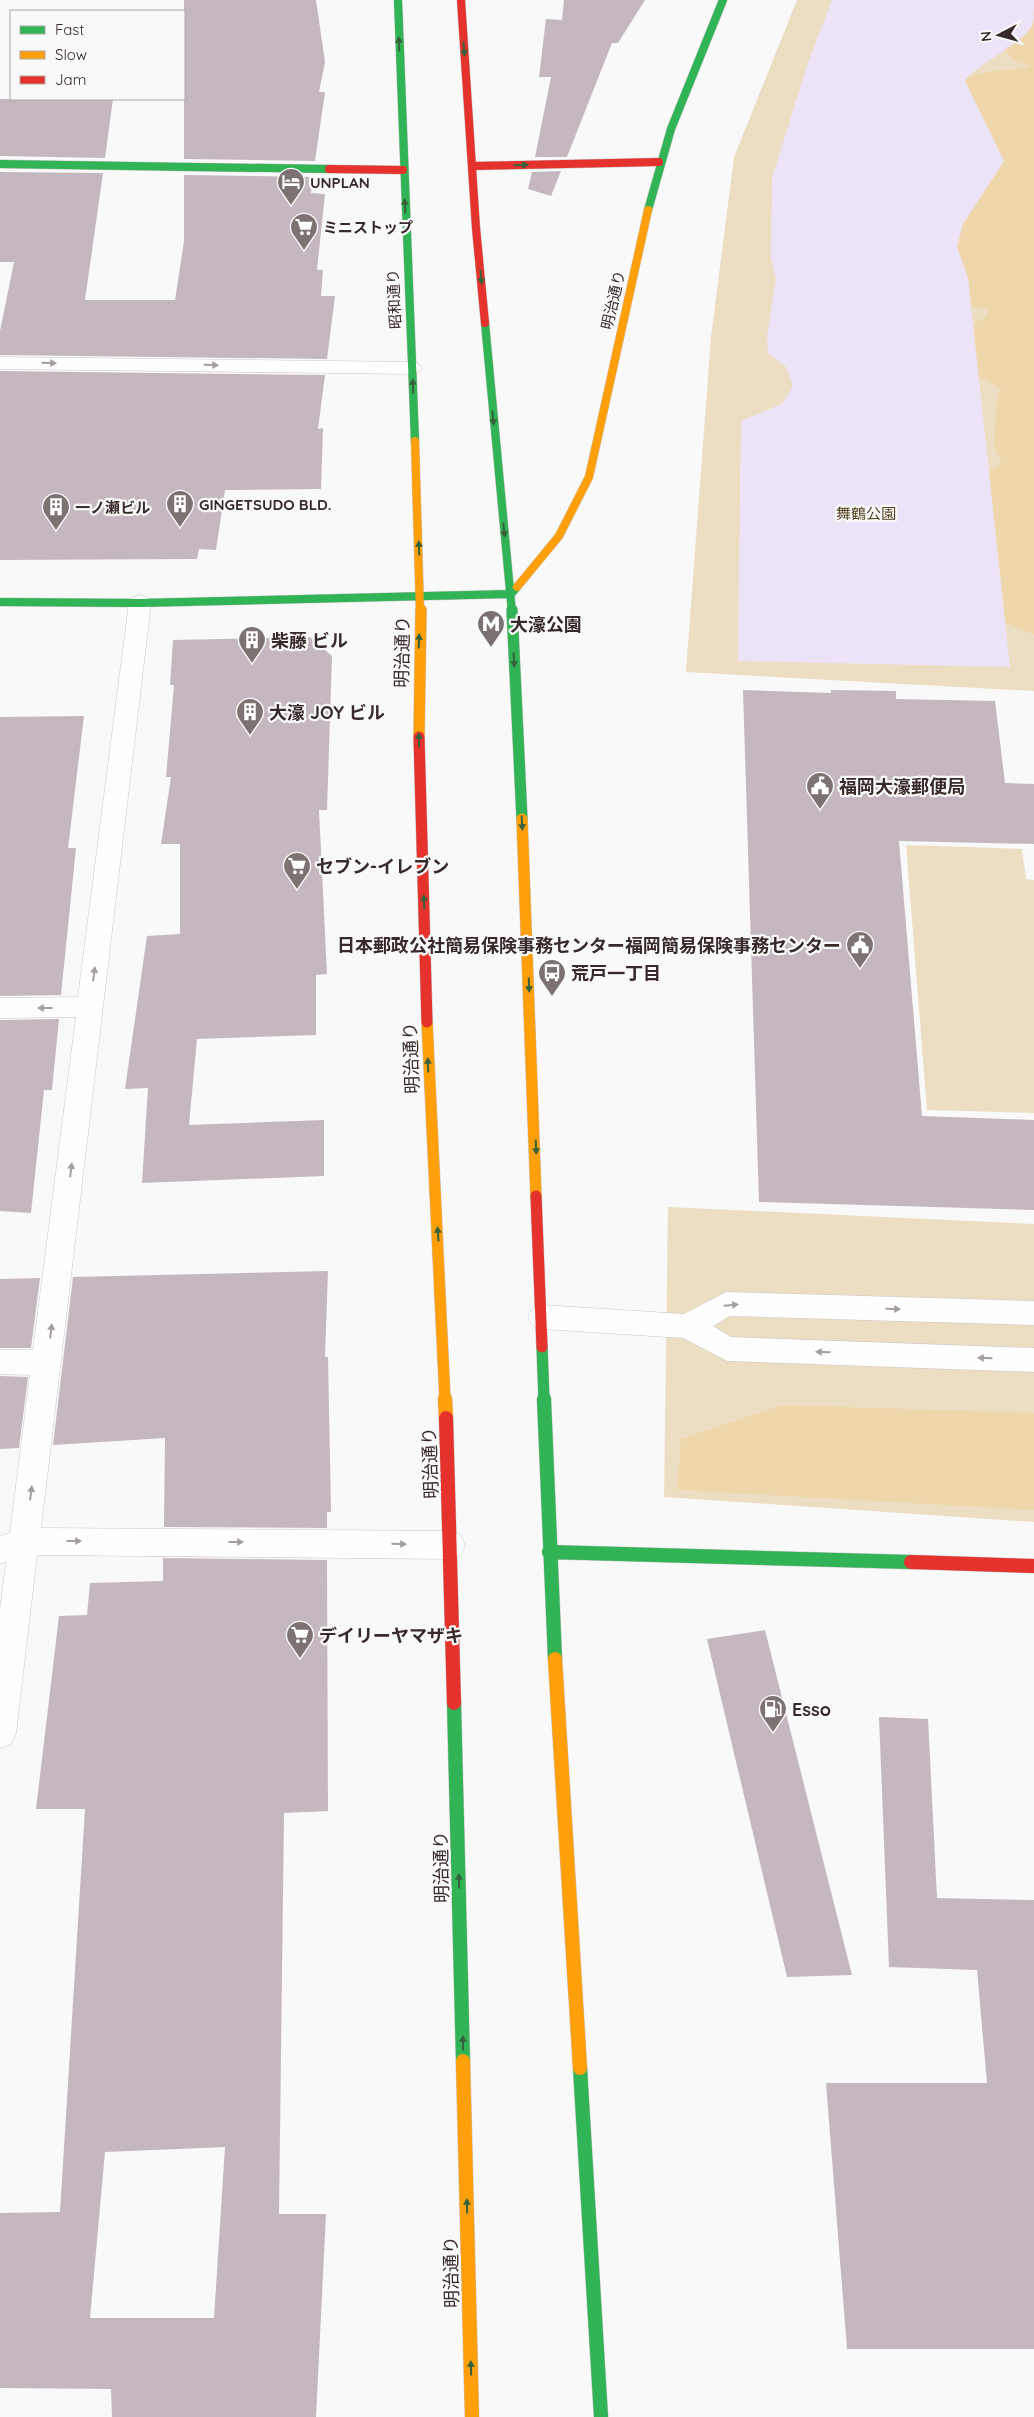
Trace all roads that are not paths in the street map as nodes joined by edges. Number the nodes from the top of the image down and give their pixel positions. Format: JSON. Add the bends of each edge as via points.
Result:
{"nodes":[{"id":1,"x":398,"y":0,"type":"edge"},
{"id":2,"x":461,"y":0,"type":"edge"},
{"id":3,"x":723,"y":0,"type":"edge"},
{"id":4,"x":659,"y":162,"type":"junction"},
{"id":5,"x":0,"y":164,"type":"edge"},
{"id":6,"x":472,"y":166,"type":"junction"},
{"id":7,"x":404,"y":170,"type":"junction"},
{"id":8,"x":0,"y":363,"type":"edge"},
{"id":9,"x":412,"y":368,"type":"junction"},
{"id":10,"x":511,"y":594,"type":"junction"},
{"id":11,"x":421,"y":597,"type":"junction"},
{"id":12,"x":0,"y":602,"type":"edge"},
{"id":13,"x":140,"y":604,"type":"junction"},
{"id":14,"x":90,"y":1007,"type":"junction"},
{"id":15,"x":0,"y":1008,"type":"edge"},
{"id":16,"x":1034,"y":1313,"type":"edge"},
{"id":17,"x":542,"y":1316,"type":"junction"},
{"id":18,"x":688,"y":1326,"type":"junction"},
{"id":19,"x":1034,"y":1360,"type":"edge"},
{"id":20,"x":0,"y":1362,"type":"edge"},
{"id":21,"x":47,"y":1363,"type":"junction"},
{"id":22,"x":450,"y":1544,"type":"junction"},
{"id":23,"x":12,"y":1546,"type":"edge"},
{"id":24,"x":549,"y":1552,"type":"junction"},
{"id":25,"x":1034,"y":1566,"type":"edge"},
{"id":26,"x":0,"y":1733,"type":"edge"},
{"id":27,"x":472,"y":2417,"type":"edge"},
{"id":28,"x":601,"y":2417,"type":"edge"}],
"edges":[{"from":7,"to":1,"type":"street","name":"昭和通り","one_way":true},
{"from":2,"to":6,"type":"street","one_way":true},
{"from":3,"to":4,"type":"street","name":"明治通り","via":[[692,71]]},
{"from":6,"to":4,"type":"street","one_way":true},
{"from":4,"to":10,"type":"street","name":"明治通り","via":[[589,477],[559,536]]},
{"from":5,"to":7,"type":"street"},
{"from":6,"to":10,"type":"street","one_way":true},
{"from":9,"to":7,"type":"street","name":"昭和通り","one_way":true},
{"from":8,"to":9,"type":"street","one_way":true},
{"from":11,"to":9,"type":"street","name":"昭和通り","one_way":true},
{"from":10,"to":11,"type":"street","name":"明治通り"},
{"from":10,"to":17,"type":"street","one_way":true},
{"from":11,"to":13,"type":"street"},
{"from":22,"to":11,"type":"street","name":"明治通り","one_way":true,"via":[[441,1283],[429,1103],[418,685]]},
{"from":12,"to":13,"type":"street"},
{"from":14,"to":13,"type":"street","one_way":true},
{"from":14,"to":15,"type":"street","one_way":true},
{"from":21,"to":14,"type":"street","one_way":true},
{"from":18,"to":16,"type":"street","one_way":true,"via":[[726,1304]]},
{"from":17,"to":18,"type":"street"},
{"from":17,"to":24,"type":"street"},
{"from":19,"to":18,"type":"street","one_way":true,"via":[[726,1349]]},
{"from":20,"to":21,"type":"street"},
{"from":23,"to":21,"type":"street","one_way":true},
{"from":23,"to":22,"type":"street","one_way":true},
{"from":27,"to":22,"type":"street","name":"明治通り","one_way":true},
{"from":23,"to":26,"type":"street"},
{"from":24,"to":25,"type":"street"},
{"from":24,"to":28,"type":"street"}]}
